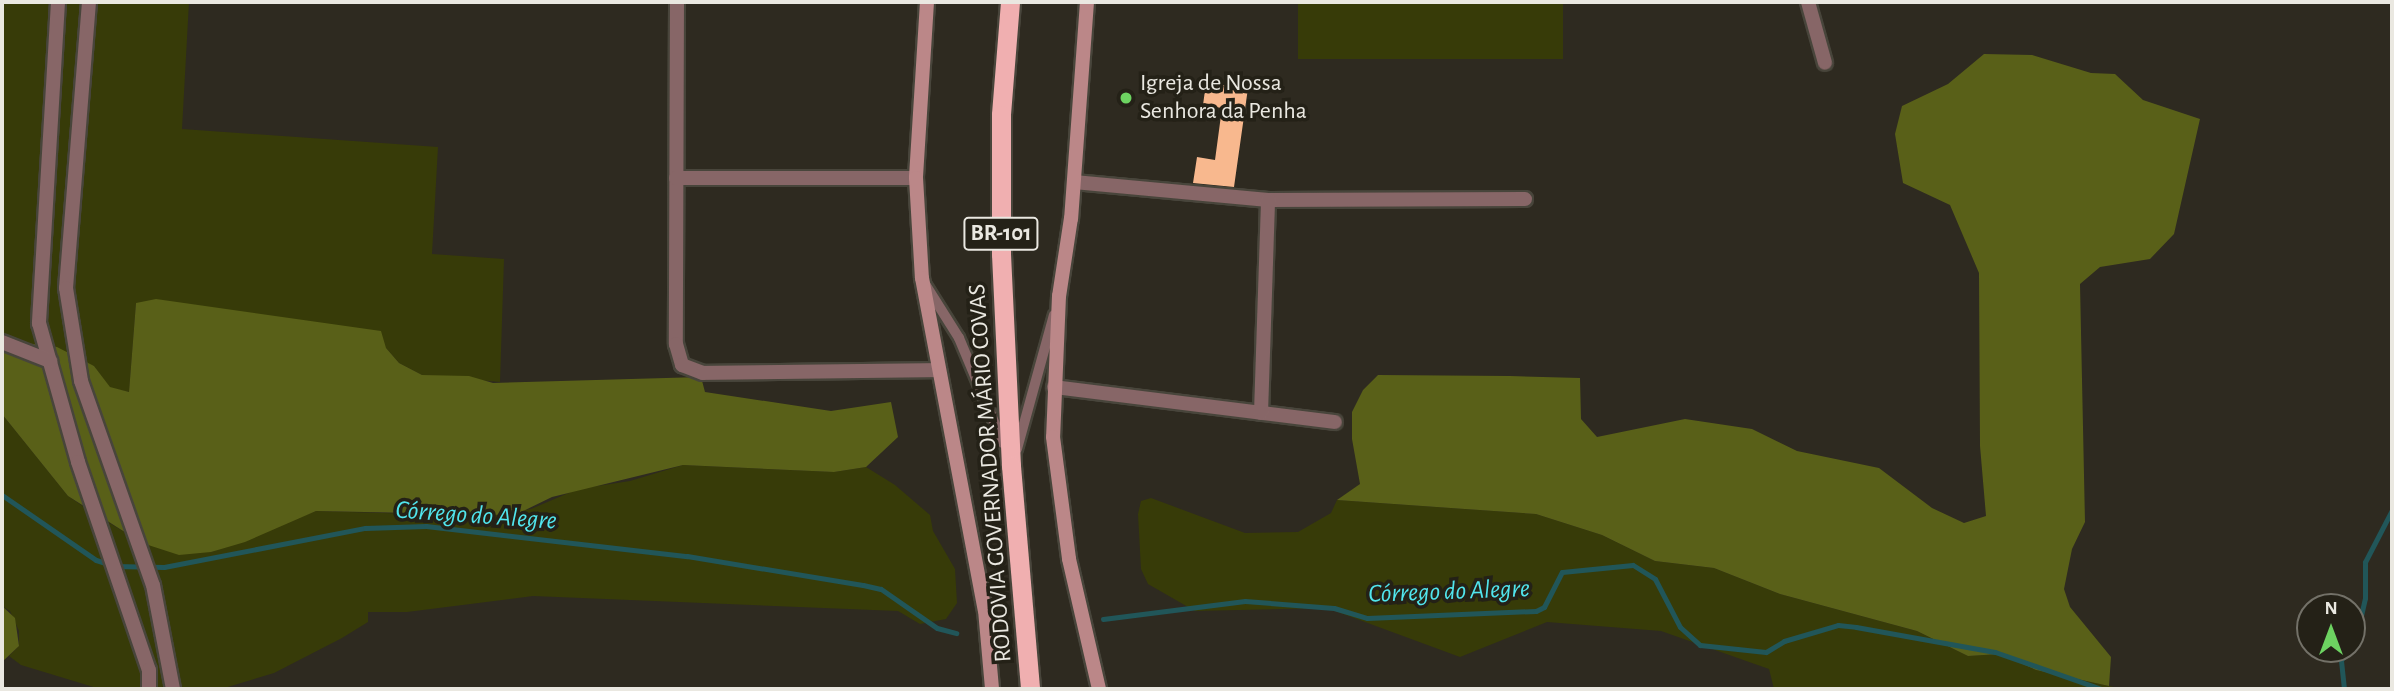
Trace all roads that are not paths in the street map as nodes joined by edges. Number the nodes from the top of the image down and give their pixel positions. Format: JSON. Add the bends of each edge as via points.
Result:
{"nodes":[{"id":1,"x":58,"y":2,"type":"edge"},
{"id":2,"x":89,"y":2,"type":"edge"},
{"id":3,"x":677,"y":2,"type":"edge"},
{"id":4,"x":927,"y":2,"type":"edge"},
{"id":5,"x":1010,"y":2,"type":"edge"},
{"id":6,"x":1087,"y":2,"type":"edge"},
{"id":7,"x":1808,"y":2,"type":"edge"},
{"id":8,"x":1825,"y":62,"type":"dead end"},
{"id":9,"x":676,"y":178,"type":"junction"},
{"id":10,"x":916,"y":178,"type":"junction"},
{"id":11,"x":1074,"y":182,"type":"junction"},
{"id":12,"x":1525,"y":199,"type":"dead end"},
{"id":13,"x":1268,"y":200,"type":"junction"},
{"id":14,"x":922,"y":278,"type":"junction"},
{"id":15,"x":1059,"y":296,"type":"junction"},
{"id":16,"x":2,"y":342,"type":"edge"},
{"id":17,"x":50,"y":361,"type":"junction"},
{"id":18,"x":938,"y":370,"type":"junction"},
{"id":19,"x":1054,"y":387,"type":"junction"},
{"id":20,"x":1261,"y":413,"type":"junction"},
{"id":21,"x":1335,"y":422,"type":"dead end"},
{"id":22,"x":1012,"y":466,"type":"junction"},
{"id":23,"x":149,"y":689,"type":"edge"},
{"id":24,"x":173,"y":689,"type":"edge"},
{"id":25,"x":992,"y":689,"type":"edge"},
{"id":26,"x":1030,"y":689,"type":"edge"},
{"id":27,"x":1099,"y":689,"type":"edge"}],
"edges":[{"from":1,"to":17,"type":"street","via":[[39,323]]},
{"from":2,"to":24,"type":"street","via":[[66,288],[81,382],[153,584]]},
{"from":3,"to":9,"type":"street"},
{"from":4,"to":10,"type":"main road"},
{"from":5,"to":22,"type":"highway","name":"RODOVIA GOVERNADOR MÁRIO COVAS","number":"BR-101","via":[[1001,115],[1001,254]]},
{"from":6,"to":11,"type":"main road"},
{"from":7,"to":8,"type":"street"},
{"from":9,"to":10,"type":"street"},
{"from":9,"to":18,"type":"street","via":[[676,344],[682,365],[703,373]]},
{"from":10,"to":14,"type":"main road"},
{"from":11,"to":13,"type":"street"},
{"from":11,"to":15,"type":"main road"},
{"from":12,"to":13,"type":"street"},
{"from":13,"to":20,"type":"street"},
{"from":14,"to":18,"type":"main road"},
{"from":14,"to":22,"type":"lane","via":[[959,338],[989,401]]},
{"from":15,"to":19,"type":"main road"},
{"from":15,"to":22,"type":"lane"},
{"from":16,"to":17,"type":"street"},
{"from":17,"to":23,"type":"street","via":[[78,462],[149,670]]},
{"from":18,"to":25,"type":"main road","via":[[985,610]]},
{"from":19,"to":20,"type":"street"},
{"from":19,"to":27,"type":"main road","via":[[1057,482],[1069,559]]},
{"from":20,"to":21,"type":"street"},
{"from":22,"to":26,"type":"highway","name":"RODOVIA GOVERNADOR MÁRIO COVAS","number":"BR-101"}]}
